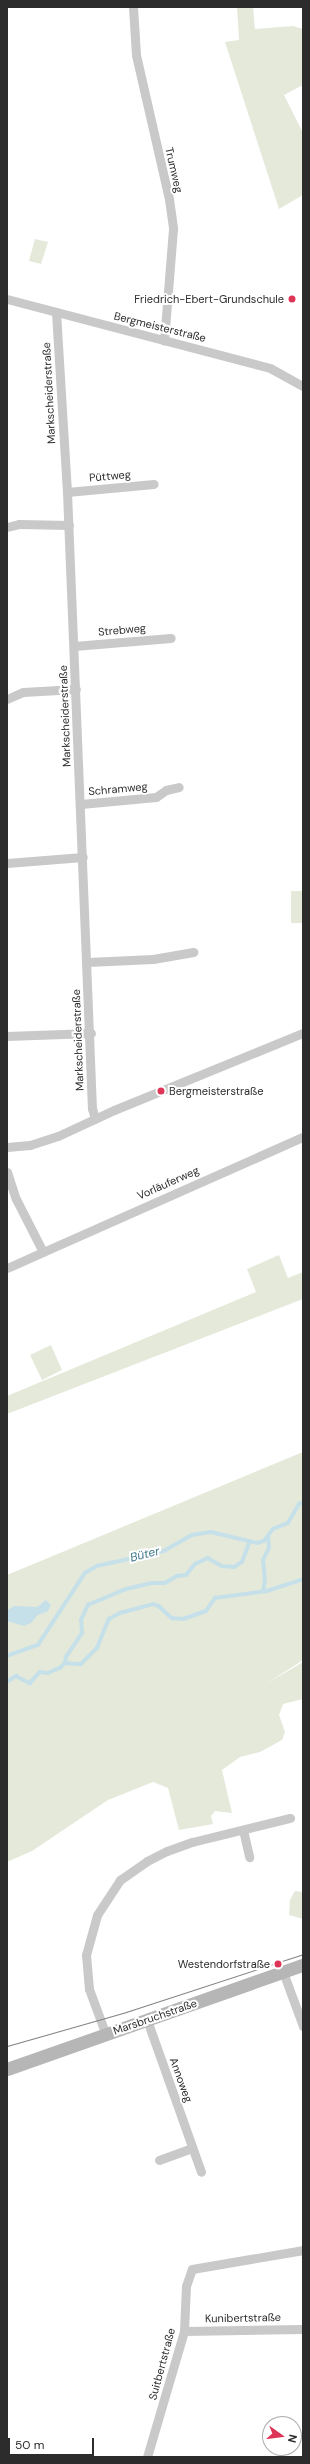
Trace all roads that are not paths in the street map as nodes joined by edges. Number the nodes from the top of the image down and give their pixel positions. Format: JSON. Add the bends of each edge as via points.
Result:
{"nodes":[{"id":1,"x":133,"y":7,"type":"edge"},
{"id":2,"x":7,"y":299,"type":"edge"},
{"id":3,"x":56,"y":312,"type":"junction"},
{"id":4,"x":164,"y":341,"type":"junction"},
{"id":5,"x":303,"y":386,"type":"edge"},
{"id":6,"x":154,"y":484,"type":"dead end"},
{"id":7,"x":68,"y":492,"type":"junction"},
{"id":8,"x":69,"y":525,"type":"junction"},
{"id":9,"x":7,"y":527,"type":"edge"},
{"id":10,"x":172,"y":638,"type":"dead end"},
{"id":11,"x":74,"y":646,"type":"junction"},
{"id":12,"x":76,"y":689,"type":"junction"},
{"id":13,"x":7,"y":699,"type":"edge"},
{"id":14,"x":179,"y":787,"type":"dead end"},
{"id":15,"x":80,"y":804,"type":"junction"},
{"id":16,"x":83,"y":856,"type":"junction"},
{"id":17,"x":7,"y":863,"type":"edge"},
{"id":18,"x":193,"y":952,"type":"dead end"},
{"id":19,"x":88,"y":962,"type":"junction"},
{"id":20,"x":91,"y":1033,"type":"junction"},
{"id":21,"x":303,"y":1033,"type":"edge"},
{"id":22,"x":7,"y":1036,"type":"edge"},
{"id":23,"x":95,"y":1119,"type":"junction"},
{"id":24,"x":303,"y":1137,"type":"edge"},
{"id":25,"x":7,"y":1147,"type":"edge"},
{"id":26,"x":7,"y":1172,"type":"edge"},
{"id":27,"x":43,"y":1252,"type":"junction"},
{"id":28,"x":7,"y":1268,"type":"edge"},
{"id":29,"x":290,"y":1818,"type":"dead end"},
{"id":30,"x":243,"y":1830,"type":"junction"},
{"id":31,"x":249,"y":1857,"type":"dead end"},
{"id":32,"x":303,"y":1965,"type":"edge"},
{"id":33,"x":282,"y":1972,"type":"junction"},
{"id":34,"x":147,"y":2020,"type":"junction"},
{"id":35,"x":303,"y":2026,"type":"edge"},
{"id":36,"x":106,"y":2035,"type":"junction"},
{"id":37,"x":7,"y":2068,"type":"edge"},
{"id":38,"x":192,"y":2148,"type":"junction"},
{"id":39,"x":158,"y":2160,"type":"dead end"},
{"id":40,"x":201,"y":2172,"type":"dead end"},
{"id":41,"x":303,"y":2250,"type":"edge"},
{"id":42,"x":303,"y":2330,"type":"edge"},
{"id":43,"x":184,"y":2331,"type":"junction"},
{"id":44,"x":147,"y":2457,"type":"edge"}],
"edges":[{"from":1,"to":4,"type":"street","name":"Trumweg","via":[[136,55],[169,199],[173,229]]},
{"from":2,"to":3,"type":"street","name":"Bergmeisterstraße"},
{"from":3,"to":4,"type":"street","name":"Bergmeisterstraße"},
{"from":3,"to":7,"type":"street","name":"Markscheiderstraße"},
{"from":4,"to":5,"type":"street","name":"Bergmeisterstraße","via":[[273,369]]},
{"from":6,"to":7,"type":"street","name":"Püttweg"},
{"from":7,"to":8,"type":"street","name":"Markscheiderstraße"},
{"from":8,"to":9,"type":"street","via":[[19,524]]},
{"from":8,"to":11,"type":"street","name":"Markscheiderstraße"},
{"from":10,"to":11,"type":"street","name":"Strebweg"},
{"from":11,"to":12,"type":"street","name":"Markscheiderstraße"},
{"from":12,"to":13,"type":"street","via":[[23,692]]},
{"from":12,"to":15,"type":"street","name":"Markscheiderstraße"},
{"from":14,"to":15,"type":"street","name":"Schramweg","via":[[166,790],[156,797]]},
{"from":15,"to":16,"type":"street","name":"Markscheiderstraße"},
{"from":16,"to":17,"type":"street"},
{"from":16,"to":19,"type":"street","name":"Markscheiderstraße"},
{"from":18,"to":19,"type":"street","via":[[153,959]]},
{"from":19,"to":20,"type":"street","name":"Markscheiderstraße"},
{"from":20,"to":22,"type":"street"},
{"from":20,"to":23,"type":"street","name":"Markscheiderstraße","via":[[92,1108]]},
{"from":21,"to":23,"type":"street"},
{"from":23,"to":25,"type":"street","via":[[47,1141]]},
{"from":24,"to":27,"type":"street","name":"Vorläuferweg"},
{"from":26,"to":27,"type":"street","via":[[16,1199]]},
{"from":27,"to":28,"type":"street","name":"Vorläuferweg"},
{"from":29,"to":30,"type":"street"},
{"from":30,"to":31,"type":"street"},
{"from":30,"to":36,"type":"street","via":[[192,1842],[167,1851],[133,1870],[120,1880],[108,1896],[97,1915],[90,1938],[86,1972],[89,1989]]},
{"from":32,"to":33,"type":"street","name":"Marsbruchstraße"},
{"from":33,"to":34,"type":"street","name":"Marsbruchstraße"},
{"from":33,"to":35,"type":"street"},
{"from":34,"to":36,"type":"street","name":"Marsbruchstraße"},
{"from":34,"to":38,"type":"street","name":"Annoweg"},
{"from":36,"to":37,"type":"street","name":"Marsbruchstraße"},
{"from":38,"to":39,"type":"street"},
{"from":38,"to":40,"type":"street","name":"Annoweg"},
{"from":41,"to":43,"type":"street","name":"Suitbertstraße","via":[[192,2269],[186,2286]]},
{"from":42,"to":43,"type":"street","name":"Kunibertstraße"},
{"from":43,"to":44,"type":"street","name":"Suitbertstraße"}]}
